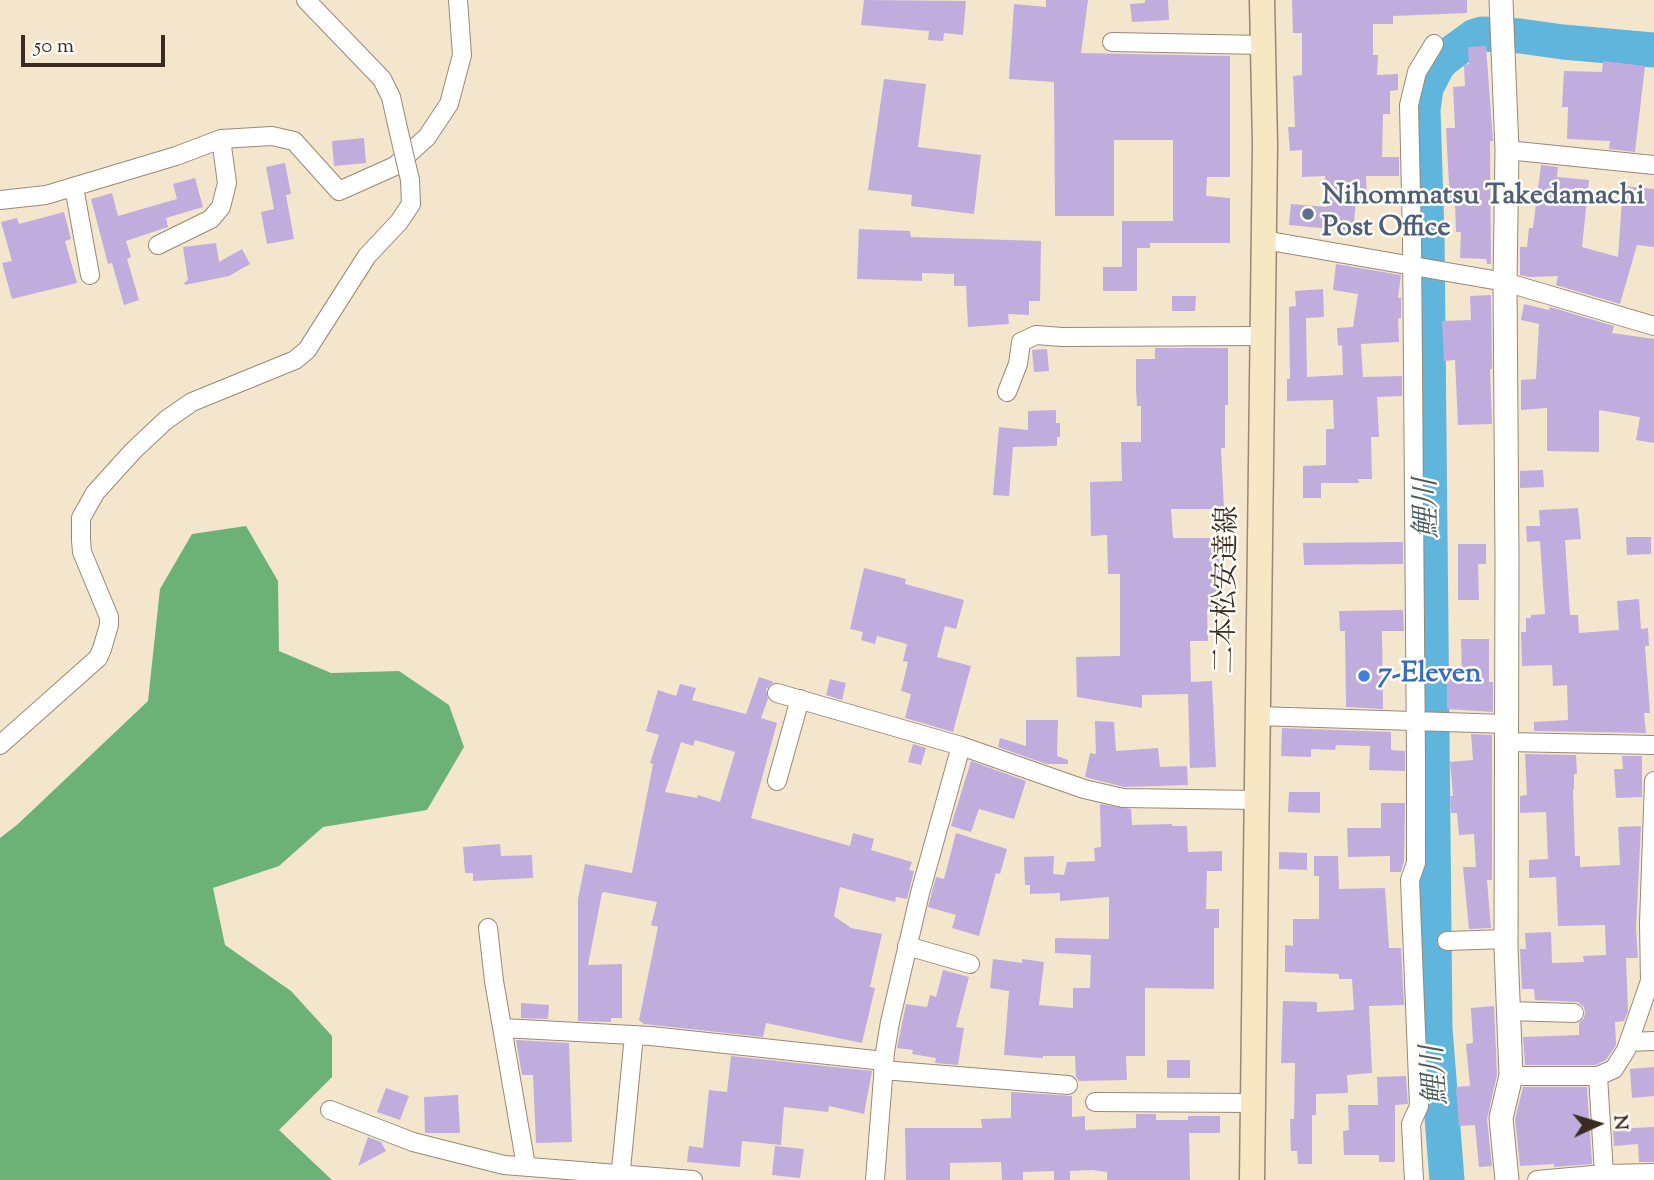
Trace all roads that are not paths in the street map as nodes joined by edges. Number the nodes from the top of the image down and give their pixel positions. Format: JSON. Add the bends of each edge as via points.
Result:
{"nodes":[{"id":1,"x":306,"y":0,"type":"edge"},
{"id":2,"x":458,"y":0,"type":"edge"},
{"id":3,"x":1262,"y":0,"type":"edge"},
{"id":4,"x":1501,"y":7,"type":"edge"},
{"id":5,"x":1112,"y":42,"type":"dead end"},
{"id":6,"x":1263,"y":44,"type":"junction"},
{"id":7,"x":1434,"y":44,"type":"dead end"},
{"id":8,"x":221,"y":139,"type":"junction"},
{"id":9,"x":1507,"y":150,"type":"junction"},
{"id":10,"x":1654,"y":165,"type":"edge"},
{"id":11,"x":74,"y":187,"type":"junction"},
{"id":12,"x":0,"y":200,"type":"edge"},
{"id":13,"x":1264,"y":240,"type":"junction"},
{"id":14,"x":158,"y":245,"type":"dead end"},
{"id":15,"x":1414,"y":267,"type":"junction"},
{"id":16,"x":90,"y":275,"type":"dead end"},
{"id":17,"x":1504,"y":282,"type":"junction"},
{"id":18,"x":1654,"y":326,"type":"edge"},
{"id":19,"x":1262,"y":335,"type":"junction"},
{"id":20,"x":1007,"y":392,"type":"dead end"},
{"id":21,"x":777,"y":692,"type":"dead end"},
{"id":22,"x":800,"y":699,"type":"junction"},
{"id":23,"x":1257,"y":716,"type":"junction"},
{"id":24,"x":1418,"y":721,"type":"junction"},
{"id":25,"x":1507,"y":733,"type":"junction"},
{"id":26,"x":0,"y":745,"type":"edge"},
{"id":27,"x":1654,"y":745,"type":"edge"},
{"id":28,"x":961,"y":746,"type":"junction"},
{"id":29,"x":777,"y":781,"type":"dead end"},
{"id":30,"x":1654,"y":781,"type":"edge"},
{"id":31,"x":1256,"y":800,"type":"junction"},
{"id":32,"x":1653,"y":861,"type":"edge"},
{"id":33,"x":488,"y":929,"type":"dead end"},
{"id":34,"x":1506,"y":939,"type":"junction"},
{"id":35,"x":1447,"y":941,"type":"dead end"},
{"id":36,"x":906,"y":946,"type":"junction"},
{"id":37,"x":970,"y":964,"type":"dead end"},
{"id":38,"x":1508,"y":1011,"type":"junction"},
{"id":39,"x":1574,"y":1013,"type":"dead end"},
{"id":40,"x":503,"y":1028,"type":"junction"},
{"id":41,"x":634,"y":1035,"type":"junction"},
{"id":42,"x":1654,"y":1041,"type":"edge"},
{"id":43,"x":1629,"y":1042,"type":"junction"},
{"id":44,"x":884,"y":1065,"type":"junction"},
{"id":45,"x":1511,"y":1076,"type":"junction"},
{"id":46,"x":1598,"y":1076,"type":"junction"},
{"id":47,"x":1068,"y":1085,"type":"dead end"},
{"id":48,"x":1096,"y":1102,"type":"dead end"},
{"id":49,"x":1252,"y":1103,"type":"junction"},
{"id":50,"x":330,"y":1110,"type":"dead end"},
{"id":51,"x":515,"y":1170,"type":"edge"},
{"id":52,"x":1654,"y":1173,"type":"edge"},
{"id":53,"x":1604,"y":1174,"type":"junction"},
{"id":54,"x":620,"y":1177,"type":"edge"},
{"id":55,"x":1635,"y":1177,"type":"edge"},
{"id":56,"x":693,"y":1180,"type":"edge"},
{"id":57,"x":876,"y":1180,"type":"edge"},
{"id":58,"x":1252,"y":1180,"type":"edge"},
{"id":59,"x":1414,"y":1180,"type":"edge"},
{"id":60,"x":1507,"y":1180,"type":"edge"},
{"id":61,"x":1537,"y":1180,"type":"edge"}],
"edges":[{"from":1,"to":26,"type":"street","bridge":true,"via":[[382,79],[391,97],[411,204],[368,256],[307,350],[295,360],[192,402],[166,420],[95,493],[81,518],[81,540],[109,617],[102,649]]},
{"from":2,"to":8,"type":"street","via":[[462,55],[449,104],[426,137],[395,166],[339,191],[294,141],[272,136]]},
{"from":3,"to":6,"type":"main road","name":"二本松安達線"},
{"from":4,"to":9,"type":"street"},
{"from":5,"to":6,"type":"street"},
{"from":6,"to":13,"type":"main road","name":"二本松安達線"},
{"from":7,"to":15,"type":"street","via":[[1417,72],[1409,105]]},
{"from":8,"to":11,"type":"street"},
{"from":8,"to":14,"type":"street","via":[[227,183],[221,207],[211,219]]},
{"from":9,"to":10,"type":"street"},
{"from":9,"to":17,"type":"street"},
{"from":11,"to":12,"type":"street"},
{"from":11,"to":16,"type":"street"},
{"from":13,"to":15,"type":"street"},
{"from":13,"to":19,"type":"main road","name":"二本松安達線"},
{"from":15,"to":17,"type":"street"},
{"from":15,"to":24,"type":"street"},
{"from":17,"to":18,"type":"street"},
{"from":17,"to":25,"type":"street"},
{"from":19,"to":20,"type":"street","via":[[1036,335],[1021,342]]},
{"from":19,"to":23,"type":"main road","name":"二本松安達線"},
{"from":21,"to":22,"type":"street"},
{"from":22,"to":28,"type":"street"},
{"from":22,"to":29,"type":"street"},
{"from":23,"to":24,"type":"street"},
{"from":23,"to":31,"type":"main road","name":"二本松安達線"},
{"from":24,"to":25,"type":"street"},
{"from":24,"to":59,"type":"street","via":[[1416,863],[1410,880],[1420,940],[1419,1106],[1411,1124]]},
{"from":25,"to":27,"type":"street"},
{"from":25,"to":34,"type":"street"},
{"from":28,"to":31,"type":"street","via":[[1123,798]]},
{"from":28,"to":36,"type":"street"},
{"from":30,"to":32,"type":"street"},
{"from":31,"to":49,"type":"main road","name":"二本松安達線"},
{"from":32,"to":43,"type":"street","via":[[1650,981]]},
{"from":33,"to":40,"type":"street"},
{"from":34,"to":35,"type":"street"},
{"from":34,"to":38,"type":"street"},
{"from":36,"to":37,"type":"street"},
{"from":36,"to":44,"type":"street"},
{"from":38,"to":39,"type":"street"},
{"from":38,"to":45,"type":"street"},
{"from":40,"to":41,"type":"street"},
{"from":40,"to":51,"type":"street"},
{"from":41,"to":44,"type":"street"},
{"from":41,"to":54,"type":"street"},
{"from":42,"to":43,"type":"street"},
{"from":43,"to":46,"type":"street","via":[[1614,1069]]},
{"from":44,"to":47,"type":"street"},
{"from":44,"to":57,"type":"street"},
{"from":45,"to":46,"type":"street"},
{"from":45,"to":60,"type":"street","via":[[1502,1118]]},
{"from":46,"to":53,"type":"street"},
{"from":48,"to":49,"type":"street"},
{"from":49,"to":58,"type":"main road","name":"二本松安達線"},
{"from":50,"to":51,"type":"street","via":[[413,1142]]},
{"from":51,"to":54,"type":"street"},
{"from":52,"to":55,"type":"street"},
{"from":53,"to":55,"type":"street"},
{"from":53,"to":61,"type":"street"},
{"from":54,"to":56,"type":"street"}]}
